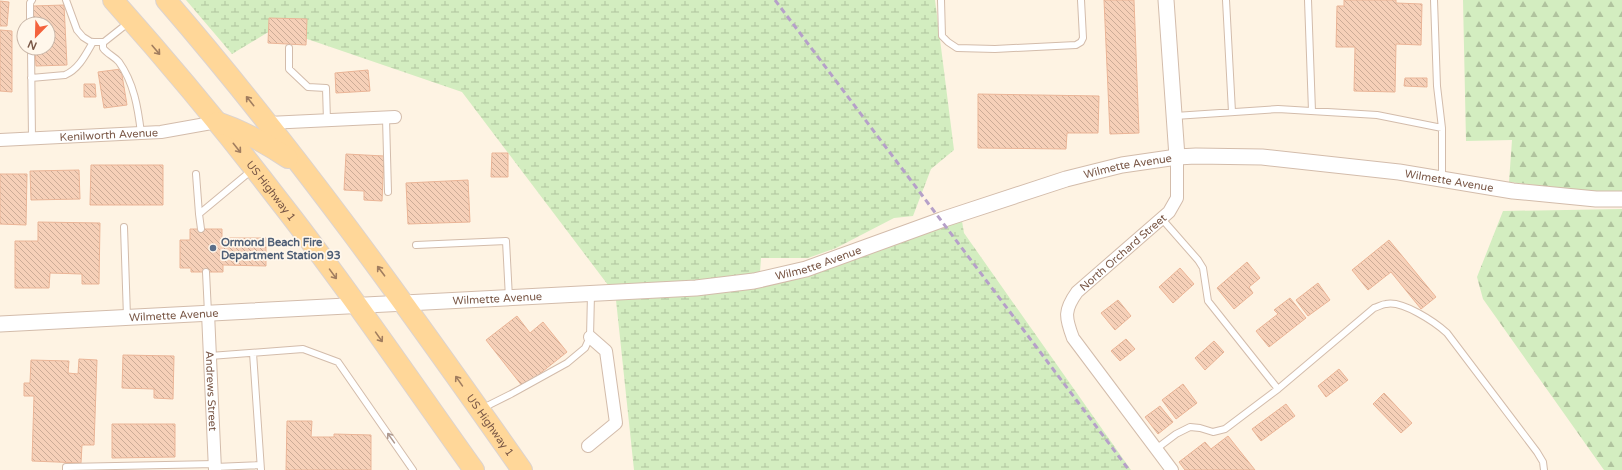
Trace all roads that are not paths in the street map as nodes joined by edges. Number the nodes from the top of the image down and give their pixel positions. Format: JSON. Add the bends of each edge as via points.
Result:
{"nodes":[{"id":1,"x":32,"y":0,"type":"edge"},
{"id":2,"x":66,"y":0,"type":"edge"},
{"id":3,"x":113,"y":0,"type":"edge"},
{"id":4,"x":166,"y":0,"type":"edge"},
{"id":5,"x":941,"y":0,"type":"edge"},
{"id":6,"x":1081,"y":0,"type":"edge"},
{"id":7,"x":1166,"y":0,"type":"edge"},
{"id":8,"x":1226,"y":0,"type":"edge"},
{"id":9,"x":1308,"y":0,"type":"edge"},
{"id":10,"x":1434,"y":0,"type":"edge"},
{"id":11,"x":30,"y":16,"type":"edge"},
{"id":12,"x":131,"y":20,"type":"junction"},
{"id":13,"x":93,"y":42,"type":"junction"},
{"id":14,"x":103,"y":42,"type":"junction"},
{"id":15,"x":288,"y":48,"type":"dead end"},
{"id":16,"x":31,"y":56,"type":"edge"},
{"id":17,"x":31,"y":78,"type":"junction"},
{"id":18,"x":186,"y":86,"type":"junction"},
{"id":19,"x":1312,"y":111,"type":"junction"},
{"id":20,"x":1232,"y":112,"type":"junction"},
{"id":21,"x":1175,"y":116,"type":"junction"},
{"id":22,"x":390,"y":118,"type":"joint"},
{"id":23,"x":327,"y":121,"type":"junction"},
{"id":24,"x":217,"y":122,"type":"junction"},
{"id":25,"x":268,"y":123,"type":"junction"},
{"id":26,"x":1442,"y":128,"type":"junction"},
{"id":27,"x":141,"y":133,"type":"junction"},
{"id":28,"x":32,"y":139,"type":"junction"},
{"id":29,"x":0,"y":140,"type":"edge"},
{"id":30,"x":1177,"y":157,"type":"junction"},
{"id":31,"x":302,"y":167,"type":"junction"},
{"id":32,"x":254,"y":169,"type":"junction"},
{"id":33,"x":196,"y":174,"type":"dead end"},
{"id":34,"x":1442,"y":179,"type":"junction"},
{"id":35,"x":388,"y":192,"type":"dead end"},
{"id":36,"x":1622,"y":199,"type":"edge"},
{"id":37,"x":199,"y":214,"type":"junction"},
{"id":38,"x":1162,"y":219,"type":"junction"},
{"id":39,"x":124,"y":227,"type":"dead end"},
{"id":40,"x":201,"y":229,"type":"dead end"},
{"id":41,"x":416,"y":245,"type":"dead end"},
{"id":42,"x":206,"y":272,"type":"dead end"},
{"id":43,"x":591,"y":294,"type":"junction"},
{"id":44,"x":509,"y":298,"type":"junction"},
{"id":45,"x":404,"y":302,"type":"junction"},
{"id":46,"x":357,"y":305,"type":"junction"},
{"id":47,"x":208,"y":313,"type":"junction"},
{"id":48,"x":127,"y":317,"type":"junction"},
{"id":49,"x":0,"y":324,"type":"edge"},
{"id":50,"x":590,"y":337,"type":"junction"},
{"id":51,"x":253,"y":353,"type":"junction"},
{"id":52,"x":210,"y":356,"type":"junction"},
{"id":53,"x":1278,"y":389,"type":"junction"},
{"id":54,"x":480,"y":410,"type":"junction"},
{"id":55,"x":588,"y":446,"type":"dead end"},
{"id":56,"x":1156,"y":449,"type":"junction"},
{"id":57,"x":215,"y":467,"type":"edge"},
{"id":58,"x":89,"y":468,"type":"edge"},
{"id":59,"x":261,"y":468,"type":"edge"},
{"id":60,"x":66,"y":470,"type":"edge"},
{"id":61,"x":413,"y":470,"type":"edge"},
{"id":62,"x":474,"y":470,"type":"edge"},
{"id":63,"x":522,"y":470,"type":"edge"},
{"id":64,"x":1172,"y":470,"type":"edge"},
{"id":65,"x":1544,"y":470,"type":"edge"}],
"edges":[{"from":1,"to":11,"type":"lane"},
{"from":2,"to":13,"type":"lane","via":[[77,30]]},
{"from":3,"to":12,"type":"main road","name":"US Highway 1"},
{"from":25,"to":4,"type":"main road","name":"US Highway 1","one_way":true},
{"from":5,"to":6,"type":"lane","via":[[942,36],[948,42],[957,48],[995,49],[1076,45],[1083,38]]},
{"from":7,"to":21,"type":"street","name":"North Orchard Street"},
{"from":8,"to":20,"type":"lane"},
{"from":9,"to":19,"type":"lane"},
{"from":10,"to":26,"type":"lane","via":[[1437,86]]},
{"from":12,"to":14,"type":"lane"},
{"from":12,"to":18,"type":"main road","name":"US Highway 1","one_way":true},
{"from":13,"to":14,"type":"lane"},
{"from":13,"to":17,"type":"lane","via":[[77,66],[69,73]]},
{"from":14,"to":27,"type":"lane","via":[[103,48],[118,62],[133,90]]},
{"from":15,"to":23,"type":"lane","via":[[290,69],[308,87],[326,88]]},
{"from":16,"to":17,"type":"lane"},
{"from":17,"to":28,"type":"lane"},
{"from":18,"to":24,"type":"main road","name":"US Highway 1"},
{"from":18,"to":25,"type":"main road","via":[[227,111],[245,119]]},
{"from":19,"to":20,"type":"lane"},
{"from":19,"to":26,"type":"lane","via":[[1377,115]]},
{"from":20,"to":21,"type":"lane"},
{"from":21,"to":30,"type":"street","name":"North Orchard Street"},
{"from":22,"to":23,"type":"street"},
{"from":22,"to":35,"type":"lane"},
{"from":23,"to":25,"type":"street"},
{"from":24,"to":27,"type":"street","name":"Kenilworth Avenue"},
{"from":24,"to":31,"type":"main road","via":[[262,141]]},
{"from":24,"to":32,"type":"main road","name":"US Highway 1","one_way":true},
{"from":25,"to":31,"type":"main road","name":"US Highway 1"},
{"from":26,"to":34,"type":"lane"},
{"from":27,"to":28,"type":"street","name":"Kenilworth Avenue"},
{"from":28,"to":29,"type":"street","name":"Kenilworth Avenue"},
{"from":30,"to":34,"type":"street","name":"Wilmette Avenue","via":[[1262,157]]},
{"from":30,"to":38,"type":"street","name":"North Orchard Street","via":[[1177,198]]},
{"from":30,"to":43,"type":"street","name":"Wilmette Avenue","via":[[1122,165],[1066,179],[941,220],[806,269],[754,281],[696,288]]},
{"from":45,"to":31,"type":"main road","name":"US Highway 1","one_way":true},
{"from":32,"to":37,"type":"lane"},
{"from":32,"to":46,"type":"main road","name":"US Highway 1","one_way":true},
{"from":33,"to":37,"type":"lane"},
{"from":34,"to":36,"type":"street","name":"Wilmette Avenue","via":[[1514,191]]},
{"from":37,"to":40,"type":"lane"},
{"from":38,"to":53,"type":"lane","via":[[1198,260],[1208,301]]},
{"from":38,"to":56,"type":"street","name":"North Orchard Street","via":[[1077,292],[1066,319],[1073,338]]},
{"from":39,"to":48,"type":"lane"},
{"from":41,"to":44,"type":"lane","via":[[506,241]]},
{"from":42,"to":47,"type":"lane"},
{"from":43,"to":44,"type":"street","name":"Wilmette Avenue"},
{"from":43,"to":50,"type":"lane"},
{"from":44,"to":45,"type":"street","name":"Wilmette Avenue"},
{"from":45,"to":46,"type":"street","name":"Wilmette Avenue"},
{"from":54,"to":45,"type":"main road","name":"US Highway 1","one_way":true},
{"from":46,"to":47,"type":"street","name":"Wilmette Avenue"},
{"from":46,"to":62,"type":"main road","name":"US Highway 1","one_way":true},
{"from":47,"to":48,"type":"street","name":"Wilmette Avenue"},
{"from":47,"to":52,"type":"street","name":"Andrews Street"},
{"from":48,"to":49,"type":"street","name":"Wilmette Avenue"},
{"from":50,"to":54,"type":"lane","via":[[585,348],[566,363]]},
{"from":50,"to":55,"type":"street","via":[[606,351],[616,423]]},
{"from":51,"to":52,"type":"lane"},
{"from":51,"to":59,"type":"lane"},
{"from":61,"to":51,"type":"lane","one_way":true,"via":[[338,362],[303,349]]},
{"from":52,"to":57,"type":"street","name":"Andrews Street"},
{"from":53,"to":56,"type":"lane","via":[[1225,429],[1213,432],[1190,427]]},
{"from":53,"to":65,"type":"lane","via":[[1374,308],[1387,303],[1403,306],[1434,322],[1447,333],[1537,452]]},
{"from":54,"to":63,"type":"main road","name":"US Highway 1"},
{"from":56,"to":64,"type":"street","name":"North Orchard Street"},
{"from":57,"to":58,"type":"lane"},
{"from":57,"to":59,"type":"lane"},
{"from":58,"to":60,"type":"lane","via":[[66,467]]}]}
